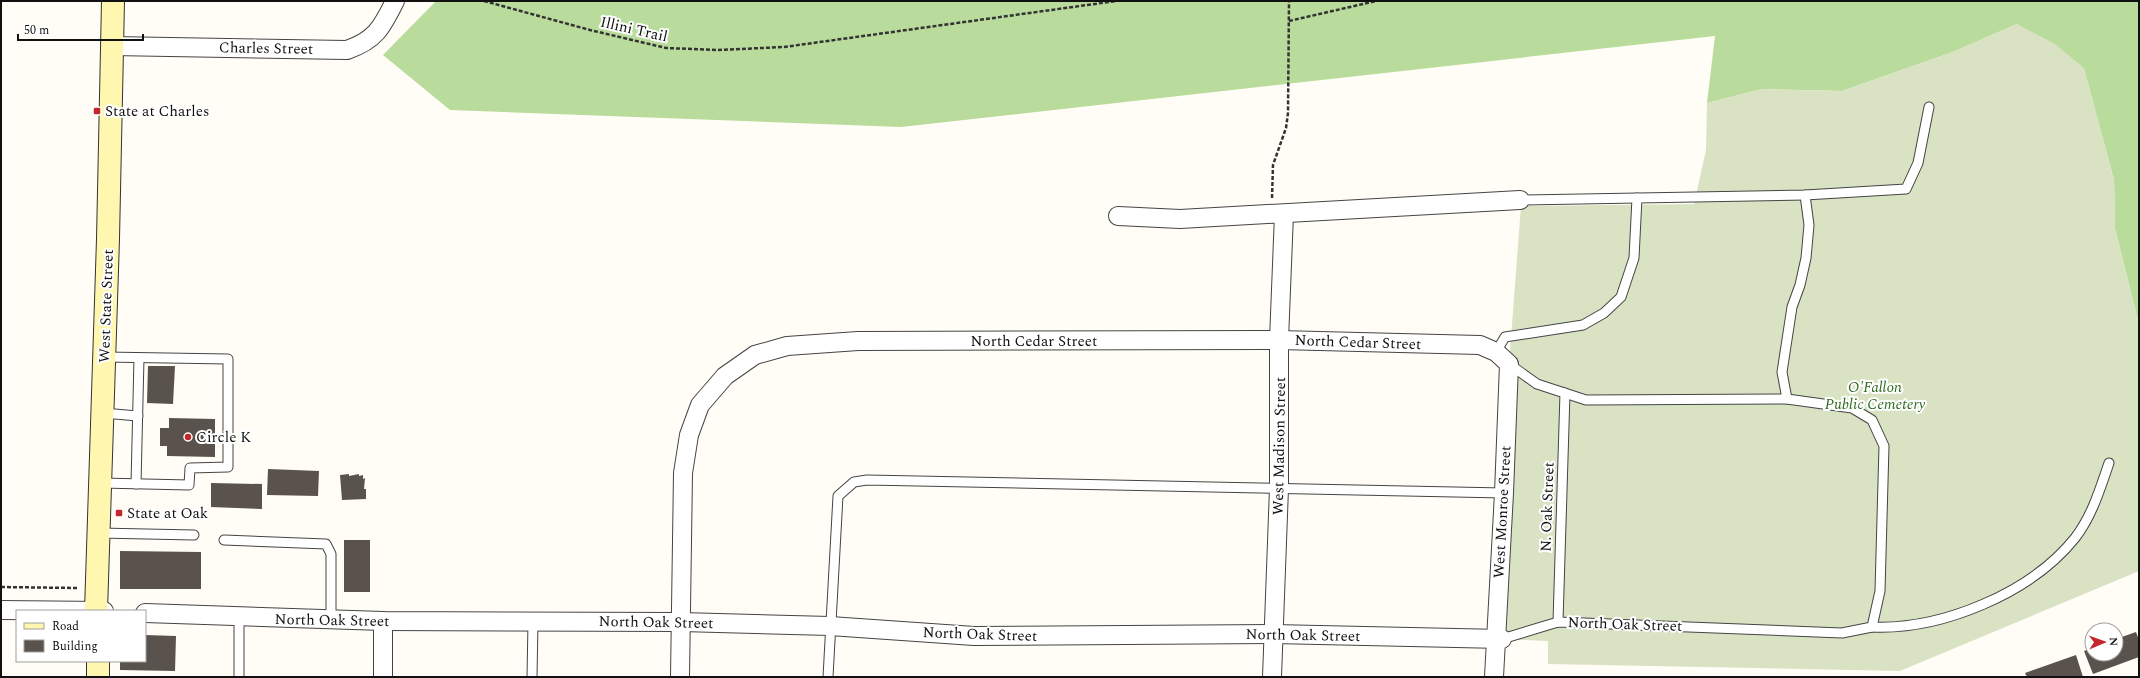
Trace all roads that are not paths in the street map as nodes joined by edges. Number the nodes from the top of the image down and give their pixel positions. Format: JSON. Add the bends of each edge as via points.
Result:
{"nodes":[{"id":1,"x":113,"y":1,"type":"edge"},
{"id":2,"x":395,"y":1,"type":"edge"},
{"id":3,"x":112,"y":46,"type":"junction"},
{"id":4,"x":1929,"y":107,"type":"dead end"},
{"id":5,"x":1805,"y":195,"type":"junction"},
{"id":6,"x":1638,"y":198,"type":"junction"},
{"id":7,"x":1520,"y":200,"type":"joint"},
{"id":8,"x":1278,"y":214,"type":"junction"},
{"id":9,"x":1118,"y":216,"type":"dead end"},
{"id":10,"x":1280,"y":340,"type":"junction"},
{"id":11,"x":1496,"y":352,"type":"junction"},
{"id":12,"x":105,"y":357,"type":"junction"},
{"id":13,"x":139,"y":358,"type":"junction"},
{"id":14,"x":1510,"y":364,"type":"junction"},
{"id":15,"x":1565,"y":394,"type":"junction"},
{"id":16,"x":1787,"y":399,"type":"junction"},
{"id":17,"x":103,"y":413,"type":"junction"},
{"id":18,"x":138,"y":416,"type":"junction"},
{"id":19,"x":2109,"y":463,"type":"dead end"},
{"id":20,"x":101,"y":483,"type":"junction"},
{"id":21,"x":136,"y":484,"type":"junction"},
{"id":22,"x":1279,"y":488,"type":"junction"},
{"id":23,"x":1504,"y":493,"type":"junction"},
{"id":24,"x":99,"y":533,"type":"junction"},
{"id":25,"x":194,"y":535,"type":"dead end"},
{"id":26,"x":224,"y":540,"type":"dead end"},
{"id":27,"x":1,"y":610,"type":"edge"},
{"id":28,"x":16,"y":610,"type":"edge"},
{"id":29,"x":96,"y":610,"type":"edge"},
{"id":30,"x":146,"y":613,"type":"edge"},
{"id":31,"x":240,"y":618,"type":"junction"},
{"id":32,"x":331,"y":620,"type":"junction"},
{"id":33,"x":383,"y":621,"type":"junction"},
{"id":34,"x":533,"y":622,"type":"junction"},
{"id":35,"x":681,"y":622,"type":"junction"},
{"id":36,"x":1558,"y":622,"type":"junction"},
{"id":37,"x":830,"y":626,"type":"junction"},
{"id":38,"x":1872,"y":627,"type":"junction"},
{"id":39,"x":1273,"y":634,"type":"junction"},
{"id":40,"x":1498,"y":639,"type":"junction"},
{"id":41,"x":98,"y":662,"type":"edge"},
{"id":42,"x":98,"y":677,"type":"edge"},
{"id":43,"x":239,"y":677,"type":"edge"},
{"id":44,"x":383,"y":677,"type":"edge"},
{"id":45,"x":532,"y":677,"type":"edge"},
{"id":46,"x":680,"y":677,"type":"edge"},
{"id":47,"x":828,"y":677,"type":"edge"},
{"id":48,"x":1272,"y":677,"type":"edge"},
{"id":49,"x":1494,"y":677,"type":"edge"}],
"edges":[{"from":1,"to":3,"type":"main road","name":"West State Street"},
{"from":2,"to":3,"type":"street","name":"Charles Street","via":[[380,30],[362,45],[347,50]]},
{"from":3,"to":12,"type":"main road","name":"West State Street"},
{"from":4,"to":5,"type":"lane","via":[[1918,164],[1906,189]]},
{"from":5,"to":6,"type":"lane"},
{"from":5,"to":16,"type":"lane","via":[[1809,225],[1806,258],[1792,308],[1782,372]]},
{"from":6,"to":7,"type":"lane"},
{"from":6,"to":11,"type":"lane","via":[[1634,258],[1621,297],[1604,313],[1582,325],[1505,337]]},
{"from":7,"to":8,"type":"street"},
{"from":8,"to":9,"type":"street","via":[[1180,219]]},
{"from":8,"to":10,"type":"street","name":"West Madison Street"},
{"from":10,"to":11,"type":"street","name":"North Cedar Street","via":[[1480,346]]},
{"from":10,"to":22,"type":"street","name":"West Madison Street"},
{"from":10,"to":35,"type":"street","name":"North Cedar Street","via":[[858,341],[787,346],[755,356],[725,376],[700,405],[688,435],[683,473]]},
{"from":11,"to":14,"type":"street"},
{"from":12,"to":13,"type":"lane"},
{"from":12,"to":17,"type":"main road","name":"West State Street"},
{"from":13,"to":18,"type":"lane"},
{"from":13,"to":21,"type":"lane","via":[[228,359],[228,467],[190,468],[189,485]]},
{"from":14,"to":15,"type":"lane","via":[[1537,384]]},
{"from":14,"to":23,"type":"street","name":"West Monroe Street"},
{"from":15,"to":16,"type":"lane","via":[[1586,400]]},
{"from":15,"to":36,"type":"lane","name":"N. Oak Street"},
{"from":16,"to":38,"type":"lane","via":[[1852,408],[1872,420],[1884,446],[1880,591]]},
{"from":17,"to":18,"type":"lane"},
{"from":17,"to":20,"type":"main road","name":"West State Street"},
{"from":18,"to":21,"type":"lane"},
{"from":19,"to":38,"type":"lane","name":"North Oak Street","via":[[2091,512],[2075,537],[2053,561],[2027,582],[2000,597],[1962,612],[1902,626]]},
{"from":20,"to":21,"type":"lane"},
{"from":20,"to":24,"type":"main road","name":"West State Street"},
{"from":22,"to":23,"type":"lane"},
{"from":22,"to":37,"type":"lane","via":[[867,480],[854,482],[838,496]]},
{"from":22,"to":39,"type":"street","name":"West Madison Street"},
{"from":23,"to":40,"type":"street","name":"West Monroe Street"},
{"from":24,"to":25,"type":"lane"},
{"from":24,"to":29,"type":"main road","name":"West State Street"},
{"from":26,"to":32,"type":"lane","via":[[326,544],[331,554]]},
{"from":27,"to":28,"type":"street"},
{"from":30,"to":31,"type":"street","name":"North Oak Street"},
{"from":31,"to":32,"type":"street","name":"North Oak Street"},
{"from":31,"to":43,"type":"lane"},
{"from":32,"to":33,"type":"street","name":"North Oak Street"},
{"from":33,"to":34,"type":"street","name":"North Oak Street"},
{"from":33,"to":44,"type":"street"},
{"from":34,"to":35,"type":"street","name":"North Oak Street"},
{"from":34,"to":45,"type":"lane"},
{"from":35,"to":37,"type":"street","name":"North Oak Street"},
{"from":35,"to":46,"type":"street","name":"North Cedar Street"},
{"from":36,"to":38,"type":"lane","name":"North Oak Street","via":[[1842,633]]},
{"from":36,"to":40,"type":"lane","name":"North Oak Street"},
{"from":37,"to":39,"type":"street","name":"North Oak Street","via":[[974,636]]},
{"from":37,"to":47,"type":"lane"},
{"from":39,"to":40,"type":"street","name":"North Oak Street"},
{"from":39,"to":48,"type":"street","name":"West Madison Street"},
{"from":40,"to":49,"type":"street","name":"West Monroe Street"},
{"from":41,"to":42,"type":"main road"}]}
